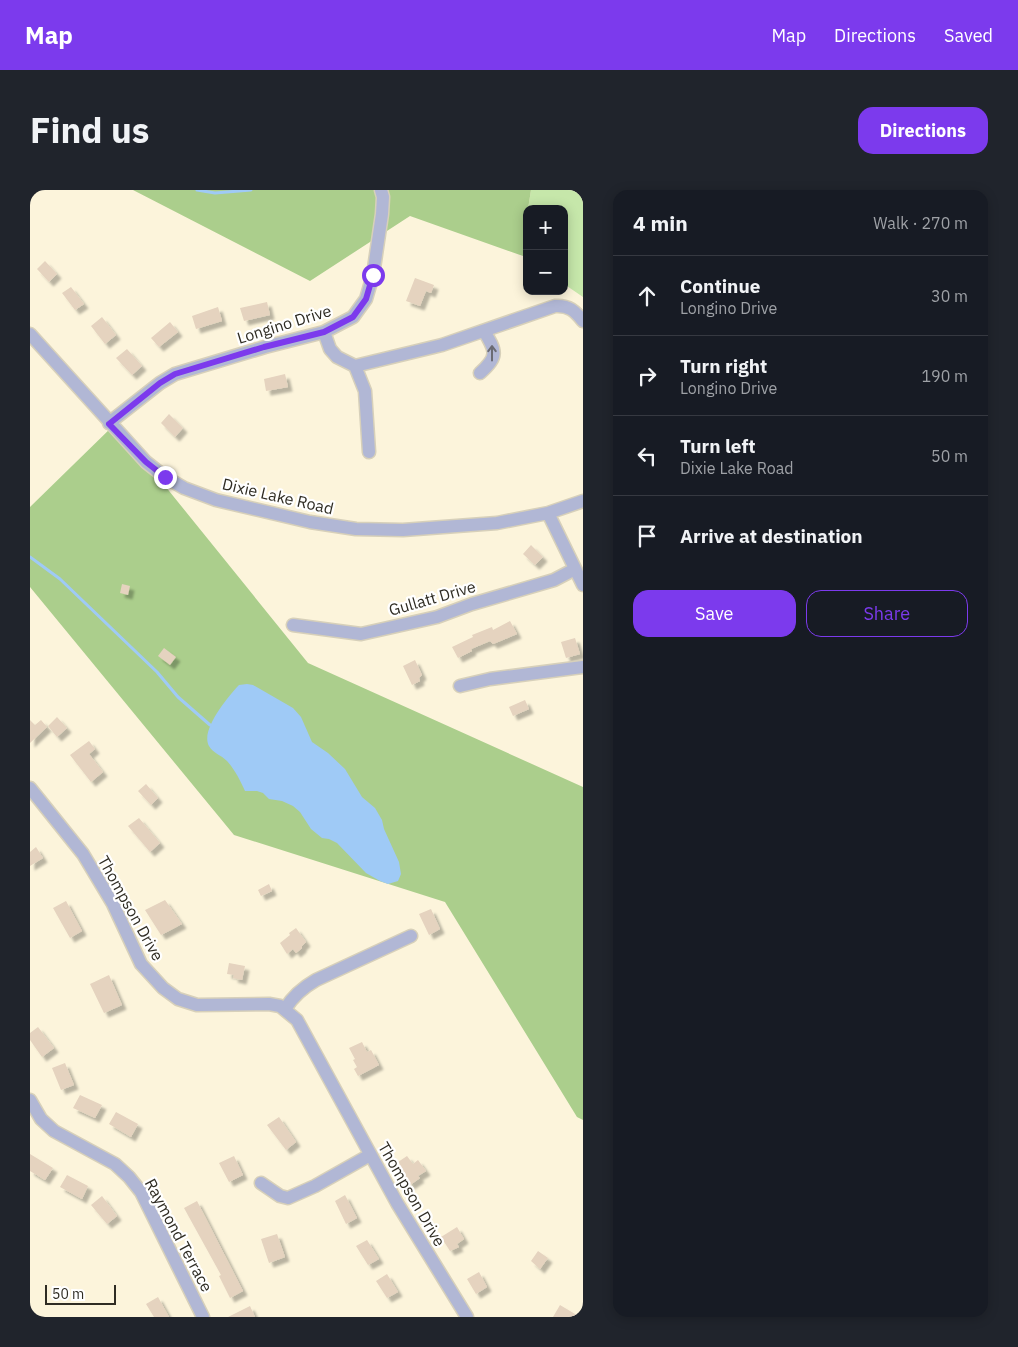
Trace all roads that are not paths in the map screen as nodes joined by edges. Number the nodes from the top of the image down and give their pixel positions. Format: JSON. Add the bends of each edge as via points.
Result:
{"nodes":[{"id":1,"x":381,"y":190,"type":"edge"},
{"id":2,"x":583,"y":321,"type":"edge"},
{"id":3,"x":484,"y":331,"type":"junction"},
{"id":4,"x":324,"y":332,"type":"junction"},
{"id":5,"x":30,"y":334,"type":"edge"},
{"id":6,"x":355,"y":366,"type":"junction"},
{"id":7,"x":480,"y":373,"type":"dead end"},
{"id":8,"x":109,"y":424,"type":"junction"},
{"id":9,"x":369,"y":452,"type":"dead end"},
{"id":10,"x":583,"y":501,"type":"edge"},
{"id":11,"x":548,"y":513,"type":"junction"},
{"id":12,"x":575,"y":569,"type":"junction"},
{"id":13,"x":583,"y":585,"type":"edge"},
{"id":14,"x":293,"y":625,"type":"dead end"},
{"id":15,"x":583,"y":667,"type":"edge"},
{"id":16,"x":460,"y":686,"type":"dead end"},
{"id":17,"x":30,"y":788,"type":"edge"},
{"id":18,"x":411,"y":936,"type":"dead end"},
{"id":19,"x":285,"y":1009,"type":"junction"},
{"id":20,"x":30,"y":1100,"type":"edge"},
{"id":21,"x":370,"y":1155,"type":"junction"},
{"id":22,"x":261,"y":1183,"type":"dead end"},
{"id":23,"x":203,"y":1317,"type":"edge"},
{"id":24,"x":467,"y":1317,"type":"edge"}],
"edges":[{"from":1,"to":4,"type":"street","name":"Longino Drive","via":[[382,214],[366,299],[353,317]]},
{"from":2,"to":3,"type":"street","via":[[577,313],[562,305]]},
{"from":3,"to":6,"type":"street","via":[[442,345]]},
{"from":7,"to":3,"type":"street","one_way":true,"via":[[492,362],[493,355],[493,347]]},
{"from":4,"to":6,"type":"street","via":[[330,349],[337,357]]},
{"from":4,"to":8,"type":"street","name":"Longino Drive","via":[[175,374]]},
{"from":5,"to":8,"type":"street","name":"Dixie Lake Road"},
{"from":6,"to":9,"type":"street","via":[[365,391]]},
{"from":8,"to":11,"type":"street","name":"Dixie Lake Road","via":[[146,462],[184,488],[216,500],[310,522],[356,529],[403,530],[496,523]]},
{"from":10,"to":11,"type":"street","name":"Dixie Lake Road"},
{"from":11,"to":12,"type":"street"},
{"from":12,"to":13,"type":"street"},
{"from":12,"to":14,"type":"street","name":"Gullatt Drive","via":[[554,580],[437,617],[361,634]]},
{"from":15,"to":16,"type":"street"},
{"from":17,"to":19,"type":"street","name":"Thompson Drive","via":[[83,854],[113,904],[141,964],[162,988],[178,999],[197,1005],[269,1004]]},
{"from":18,"to":19,"type":"street","via":[[316,980],[291,998]]},
{"from":19,"to":21,"type":"street","name":"Thompson Drive","via":[[297,1020]]},
{"from":20,"to":23,"type":"street","name":"Raymond Terrace","via":[[41,1120],[54,1131],[114,1164],[129,1177],[140,1192]]},
{"from":21,"to":22,"type":"street","via":[[288,1198]]},
{"from":21,"to":24,"type":"street","name":"Thompson Drive"}]}
